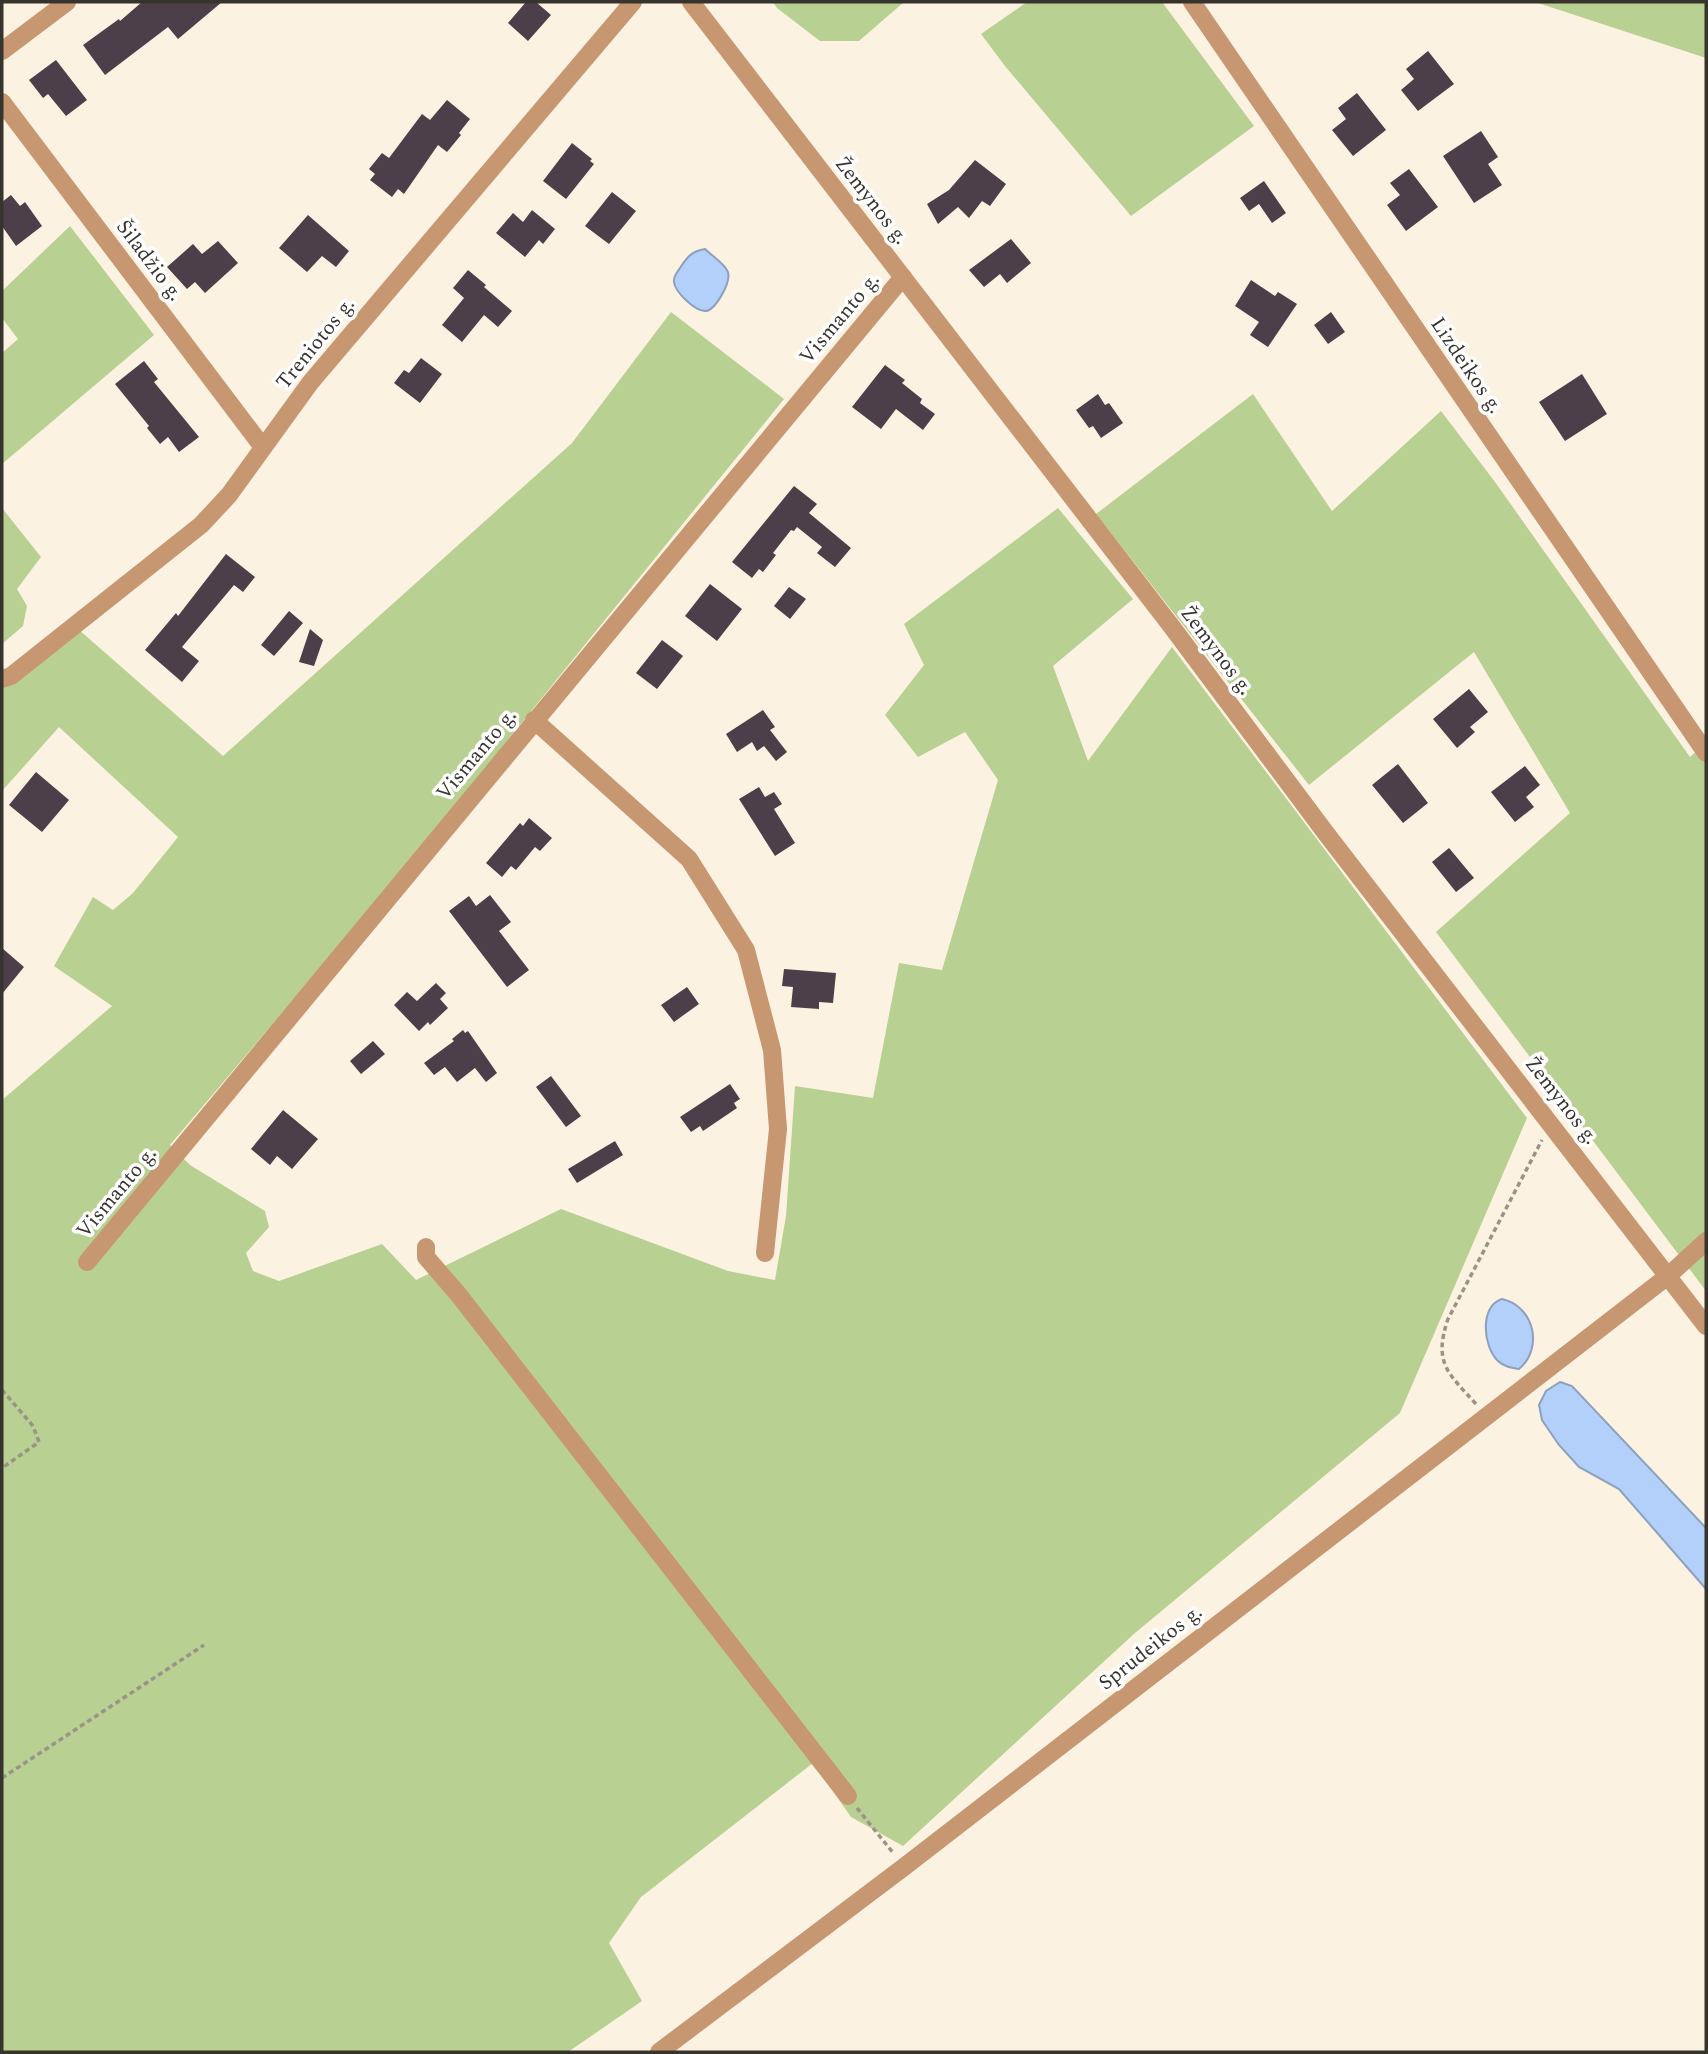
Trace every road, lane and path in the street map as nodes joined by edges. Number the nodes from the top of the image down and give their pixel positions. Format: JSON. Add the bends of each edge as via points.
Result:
{"nodes":[{"id":1,"x":67,"y":2,"type":"edge"},
{"id":2,"x":633,"y":2,"type":"edge"},
{"id":3,"x":691,"y":2,"type":"edge"},
{"id":4,"x":1192,"y":2,"type":"edge"},
{"id":5,"x":2,"y":51,"type":"edge"},
{"id":6,"x":2,"y":102,"type":"edge"},
{"id":7,"x":903,"y":277,"type":"junction"},
{"id":8,"x":262,"y":446,"type":"junction"},
{"id":9,"x":2,"y":679,"type":"edge"},
{"id":10,"x":534,"y":720,"type":"junction"},
{"id":11,"x":1706,"y":753,"type":"edge"},
{"id":12,"x":1551,"y":1123,"type":"junction"},
{"id":13,"x":1706,"y":1241,"type":"edge"},
{"id":14,"x":426,"y":1247,"type":"dead end"},
{"id":15,"x":765,"y":1253,"type":"dead end"},
{"id":16,"x":87,"y":1262,"type":"dead end"},
{"id":17,"x":1668,"y":1276,"type":"junction"},
{"id":18,"x":1706,"y":1326,"type":"edge"},
{"id":19,"x":2,"y":1390,"type":"edge"},
{"id":20,"x":1486,"y":1415,"type":"junction"},
{"id":21,"x":2,"y":1468,"type":"edge"},
{"id":22,"x":204,"y":1645,"type":"dead end"},
{"id":23,"x":2,"y":1778,"type":"edge"},
{"id":24,"x":848,"y":1796,"type":"joint"},
{"id":25,"x":904,"y":1867,"type":"junction"},
{"id":26,"x":659,"y":2052,"type":"edge"}],
"edges":[{"from":1,"to":5,"type":"street"},
{"from":2,"to":8,"type":"street","name":"Treniotos g.","via":[[310,383]]},
{"from":3,"to":7,"type":"street","name":"Žemynos g."},
{"from":4,"to":11,"type":"street","name":"Lizdeikos g."},
{"from":6,"to":8,"type":"street","name":"Šiladžio g."},
{"from":7,"to":10,"type":"street","name":"Vismanto g."},
{"from":7,"to":12,"type":"street","name":"Žemynos g."},
{"from":8,"to":9,"type":"street","name":"Treniotos g.","via":[[229,495],[201,525]]},
{"from":10,"to":15,"type":"street","via":[[689,859],[746,950],[772,1049],[778,1129]]},
{"from":10,"to":16,"type":"street","name":"Vismanto g."},
{"from":12,"to":17,"type":"street","name":"Žemynos g."},
{"from":12,"to":20,"type":"path","via":[[1441,1339],[1447,1373]]},
{"from":13,"to":17,"type":"street"},
{"from":14,"to":24,"type":"street","via":[[426,1256]]},
{"from":17,"to":18,"type":"street","name":"Žemynos g."},
{"from":17,"to":20,"type":"street","name":"Sprudeikos g."},
{"from":19,"to":21,"type":"path","via":[[33,1426],[39,1442]]},
{"from":20,"to":25,"type":"street","name":"Sprudeikos g."},
{"from":22,"to":23,"type":"path"},
{"from":24,"to":25,"type":"path"},
{"from":25,"to":26,"type":"street","name":"Sprudeikos g."}]}
